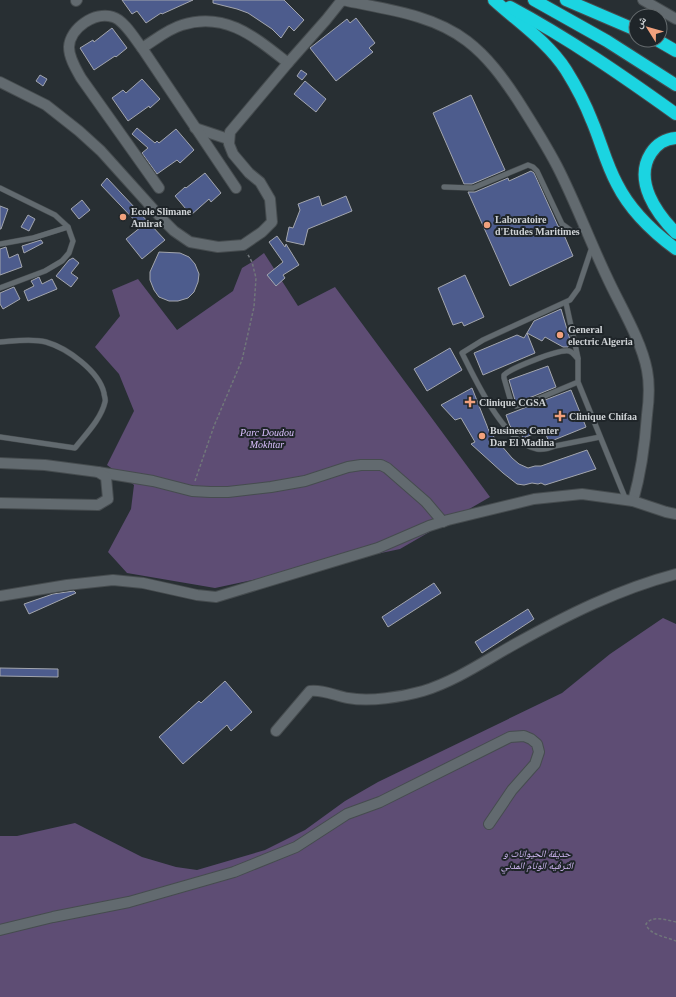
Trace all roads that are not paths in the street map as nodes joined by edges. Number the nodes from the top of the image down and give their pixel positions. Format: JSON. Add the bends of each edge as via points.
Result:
{"nodes":[{"id":1,"x":342,"y":0,"type":"edge"},
{"id":2,"x":494,"y":0,"type":"edge"},
{"id":3,"x":497,"y":0,"type":"edge"},
{"id":4,"x":534,"y":0,"type":"edge"},
{"id":5,"x":566,"y":0,"type":"edge"},
{"id":6,"x":643,"y":0,"type":"edge"},
{"id":7,"x":676,"y":19,"type":"edge"},
{"id":8,"x":628,"y":27,"type":"edge"},
{"id":9,"x":142,"y":48,"type":"junction"},
{"id":10,"x":288,"y":63,"type":"junction"},
{"id":11,"x":0,"y":82,"type":"edge"},
{"id":12,"x":676,"y":85,"type":"edge"},
{"id":13,"x":676,"y":114,"type":"edge"},
{"id":14,"x":195,"y":128,"type":"junction"},
{"id":15,"x":676,"y":138,"type":"edge"},
{"id":16,"x":228,"y":139,"type":"junction"},
{"id":17,"x":444,"y":187,"type":"dead end"},
{"id":18,"x":0,"y":188,"type":"edge"},
{"id":19,"x":159,"y":188,"type":"dead end"},
{"id":20,"x":236,"y":188,"type":"dead end"},
{"id":21,"x":68,"y":227,"type":"junction"},
{"id":22,"x":585,"y":229,"type":"junction"},
{"id":23,"x":676,"y":233,"type":"edge"},
{"id":24,"x":0,"y":244,"type":"edge"},
{"id":25,"x":592,"y":246,"type":"junction"},
{"id":26,"x":676,"y":249,"type":"edge"},
{"id":27,"x":0,"y":288,"type":"edge"},
{"id":28,"x":566,"y":303,"type":"junction"},
{"id":29,"x":0,"y":342,"type":"edge"},
{"id":30,"x":578,"y":359,"type":"junction"},
{"id":31,"x":578,"y":382,"type":"junction"},
{"id":32,"x":0,"y":437,"type":"edge"},
{"id":33,"x":600,"y":437,"type":"junction"},
{"id":34,"x":0,"y":463,"type":"edge"},
{"id":35,"x":98,"y":472,"type":"junction"},
{"id":36,"x":629,"y":500,"type":"junction"},
{"id":37,"x":0,"y":503,"type":"edge"},
{"id":38,"x":676,"y":514,"type":"edge"},
{"id":39,"x":443,"y":522,"type":"junction"},
{"id":40,"x":676,"y":574,"type":"edge"},
{"id":41,"x":0,"y":596,"type":"edge"},
{"id":42,"x":276,"y":731,"type":"dead end"},
{"id":43,"x":489,"y":824,"type":"dead end"},
{"id":44,"x":0,"y":930,"type":"edge"}],
"edges":[{"from":1,"to":10,"type":"street"},
{"from":1,"to":22,"type":"street","via":[[436,24],[457,34],[478,50],[501,75],[536,130],[557,166]]},
{"from":2,"to":26,"type":"highway","via":[[559,59],[585,104],[611,172],[624,196],[641,218]]},
{"from":3,"to":13,"type":"highway","via":[[554,31]]},
{"from":4,"to":12,"type":"highway","via":[[613,44]]},
{"from":5,"to":8,"type":"highway"},
{"from":6,"to":7,"type":"street"},
{"from":9,"to":10,"type":"street","via":[[181,25],[211,21],[242,30]]},
{"from":9,"to":14,"type":"street"},
{"from":9,"to":19,"type":"street","via":[[120,21],[106,16],[84,23],[74,34],[69,48],[82,78]]},
{"from":10,"to":16,"type":"street","via":[[233,127]]},
{"from":11,"to":16,"type":"street","via":[[46,105],[79,131],[105,155],[164,222],[190,242],[218,247],[243,245],[272,222],[270,199],[260,182],[233,154]]},
{"from":14,"to":16,"type":"street"},
{"from":14,"to":20,"type":"street"},
{"from":15,"to":23,"type":"highway","via":[[664,140],[655,147],[649,157],[645,176],[652,203]]},
{"from":17,"to":22,"type":"lane","via":[[473,188],[528,166],[533,167],[562,224],[573,232]]},
{"from":18,"to":21,"type":"lane","via":[[55,215]]},
{"from":21,"to":24,"type":"lane","via":[[33,238]]},
{"from":21,"to":27,"type":"lane","via":[[73,241],[70,253],[62,261],[45,271]]},
{"from":22,"to":25,"type":"street"},
{"from":25,"to":28,"type":"lane","via":[[578,288]]},
{"from":25,"to":36,"type":"street","via":[[635,334],[647,370],[648,400],[642,464]]},
{"from":28,"to":30,"type":"lane"},
{"from":28,"to":33,"type":"lane","via":[[483,340],[462,353],[502,422],[524,445],[538,450]]},
{"from":29,"to":32,"type":"lane","via":[[30,340],[45,342],[64,350],[91,372],[102,386],[106,400],[97,419],[75,448]]},
{"from":30,"to":31,"type":"lane"},
{"from":30,"to":31,"type":"lane","via":[[569,351],[553,353],[504,374],[511,402],[516,406]]},
{"from":31,"to":33,"type":"lane"},
{"from":33,"to":36,"type":"lane"},
{"from":34,"to":35,"type":"street","via":[[45,465]]},
{"from":35,"to":37,"type":"street","via":[[106,477],[108,499],[98,505]]},
{"from":35,"to":39,"type":"street","via":[[153,481],[192,491],[228,492],[305,481],[348,467],[381,465],[426,502]]},
{"from":36,"to":38,"type":"street"},
{"from":36,"to":39,"type":"street","via":[[582,494],[559,496],[534,499]]},
{"from":39,"to":41,"type":"street","via":[[378,548],[216,597],[113,580]]},
{"from":40,"to":42,"type":"street","via":[[580,609],[460,675],[424,691],[356,699],[310,691]]},
{"from":43,"to":44,"type":"street","via":[[537,760],[537,744],[528,737],[514,736],[494,745],[380,802],[347,814],[296,847],[234,872],[129,902]]}]}
